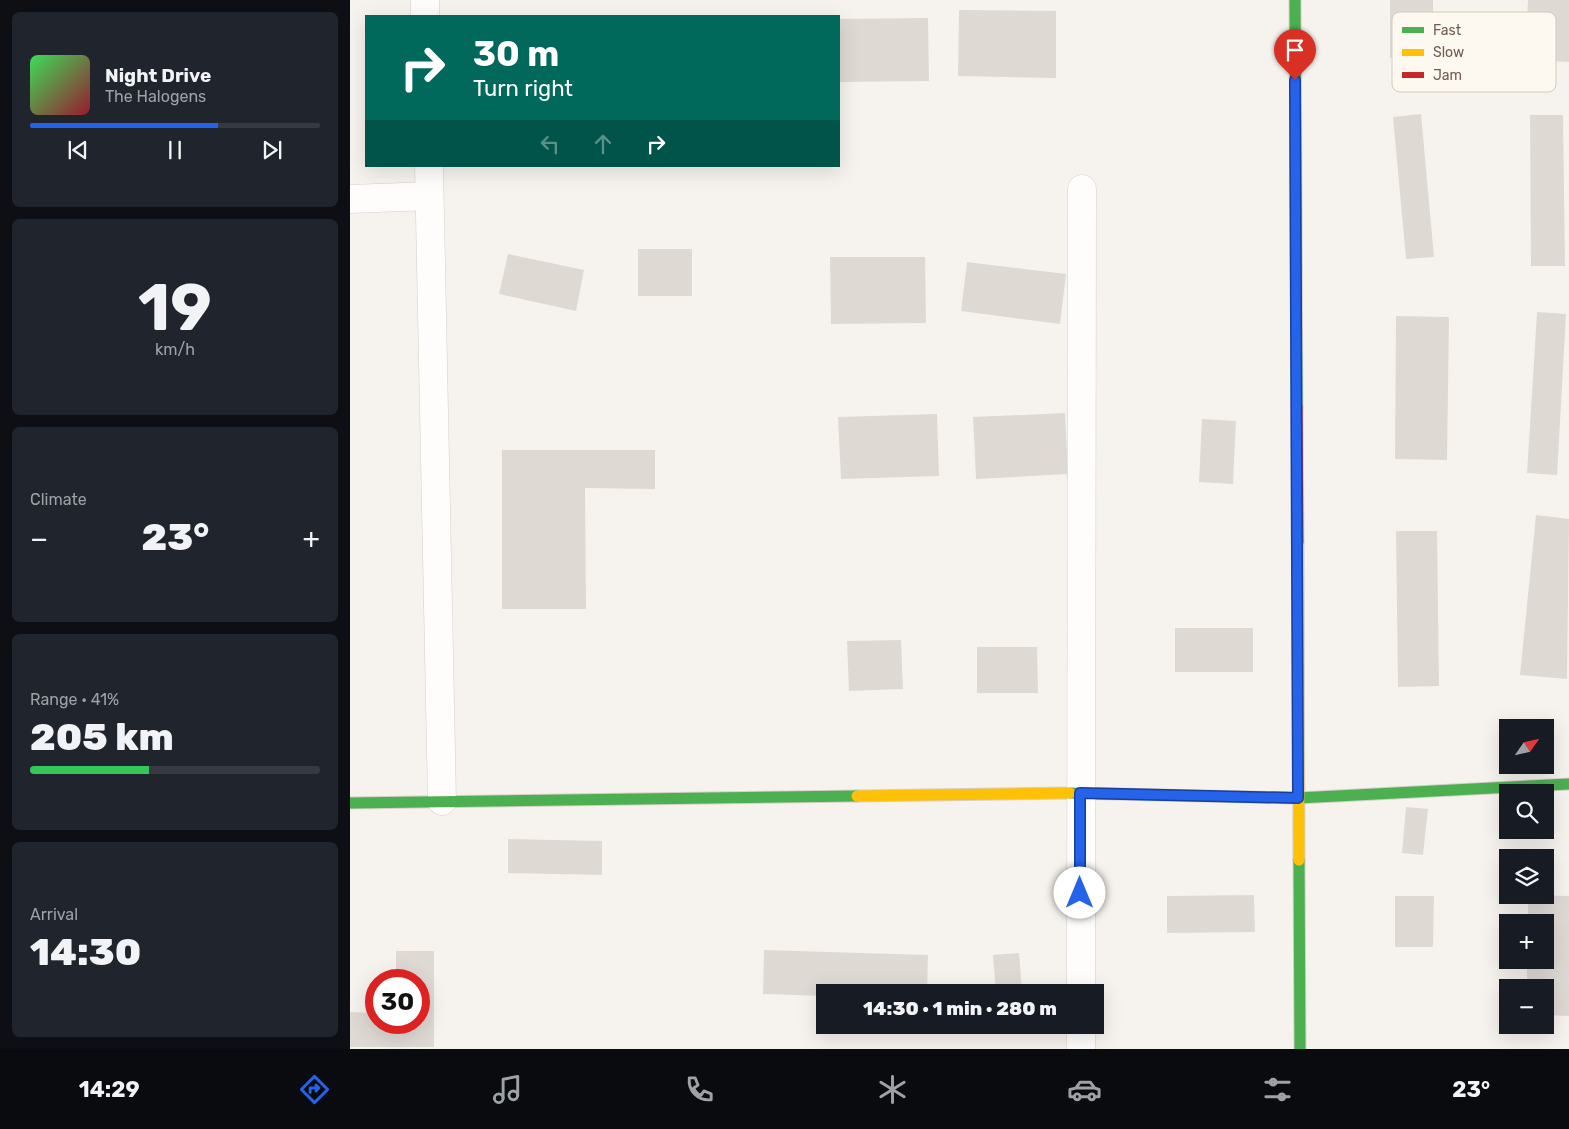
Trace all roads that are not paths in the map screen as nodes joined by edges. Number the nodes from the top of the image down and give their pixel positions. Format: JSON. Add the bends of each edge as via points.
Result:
{"nodes":[{"id":1,"x":425,"y":0,"type":"edge"},
{"id":2,"x":1295,"y":0,"type":"edge"},
{"id":3,"x":425,"y":15,"type":"edge"},
{"id":4,"x":429,"y":167,"type":"edge"},
{"id":5,"x":1082,"y":188,"type":"dead end"},
{"id":6,"x":429,"y":196,"type":"junction"},
{"id":7,"x":350,"y":199,"type":"edge"},
{"id":8,"x":1569,"y":784,"type":"edge"},
{"id":9,"x":1080,"y":793,"type":"junction"},
{"id":10,"x":1298,"y":798,"type":"junction"},
{"id":11,"x":442,"y":801,"type":"junction"},
{"id":12,"x":350,"y":803,"type":"edge"},
{"id":13,"x":1081,"y":984,"type":"edge"},
{"id":14,"x":1081,"y":1034,"type":"edge"},
{"id":15,"x":1081,"y":1049,"type":"edge"},
{"id":16,"x":1300,"y":1049,"type":"edge"}],
"edges":[{"from":1,"to":3,"type":"street"},
{"from":2,"to":10,"type":"street"},
{"from":4,"to":6,"type":"street"},
{"from":5,"to":9,"type":"street"},
{"from":6,"to":7,"type":"street"},
{"from":6,"to":11,"type":"street"},
{"from":8,"to":10,"type":"street"},
{"from":9,"to":10,"type":"street"},
{"from":9,"to":11,"type":"street"},
{"from":9,"to":13,"type":"street"},
{"from":10,"to":16,"type":"street"},
{"from":11,"to":12,"type":"street"},
{"from":14,"to":15,"type":"street"}]}
